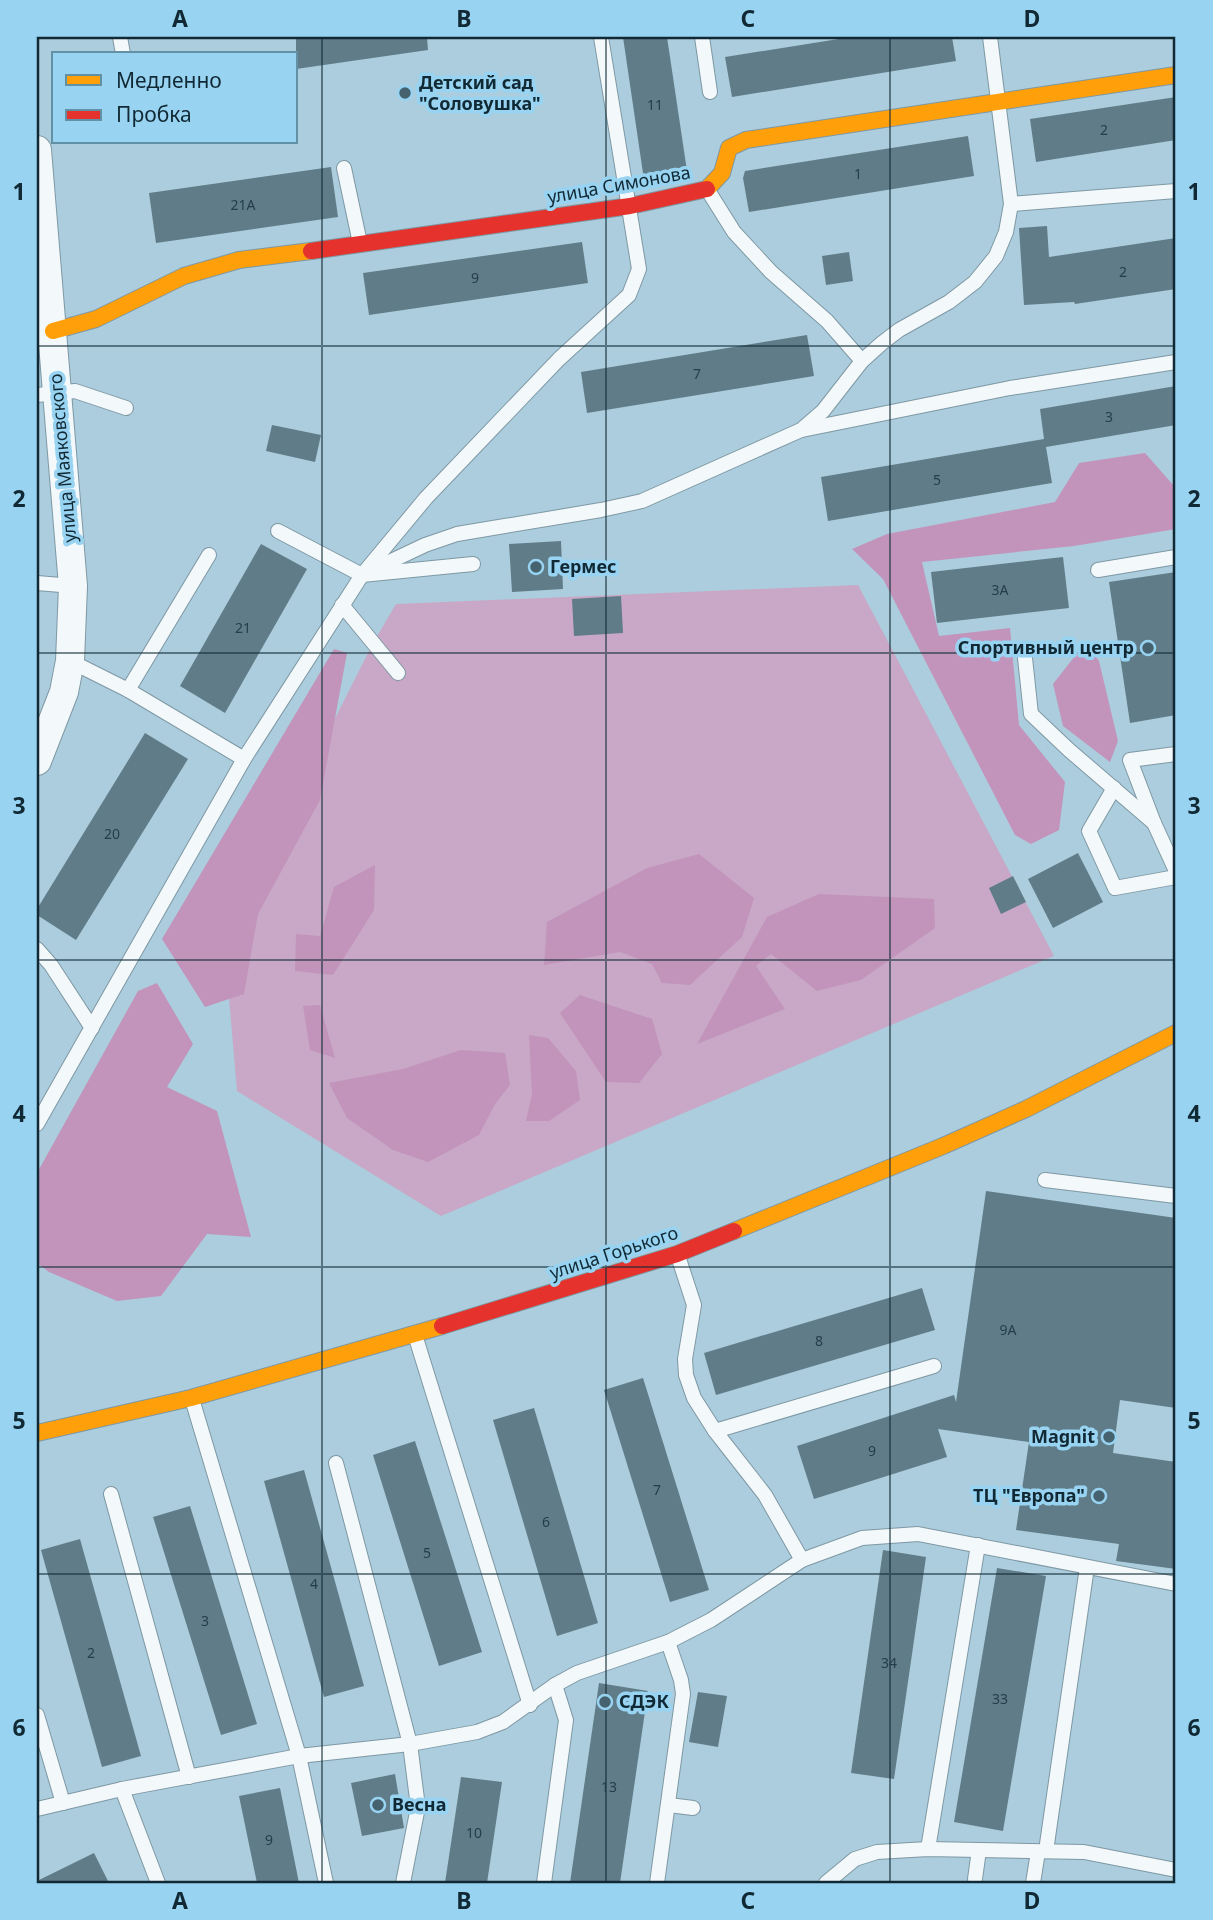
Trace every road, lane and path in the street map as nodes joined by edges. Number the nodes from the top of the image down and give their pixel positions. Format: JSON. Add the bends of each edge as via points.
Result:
{"nodes":[{"id":1,"x":601,"y":37,"type":"edge"},
{"id":2,"x":702,"y":37,"type":"edge"},
{"id":3,"x":990,"y":37,"type":"edge"},
{"id":4,"x":1176,"y":75,"type":"edge"},
{"id":5,"x":710,"y":93,"type":"dead end"},
{"id":6,"x":999,"y":103,"type":"junction"},
{"id":7,"x":37,"y":150,"type":"edge"},
{"id":8,"x":344,"y":168,"type":"dead end"},
{"id":9,"x":707,"y":189,"type":"junction"},
{"id":10,"x":1176,"y":191,"type":"edge"},
{"id":11,"x":1011,"y":204,"type":"junction"},
{"id":12,"x":630,"y":206,"type":"junction"},
{"id":13,"x":361,"y":245,"type":"junction"},
{"id":14,"x":131,"y":302,"type":"junction"},
{"id":15,"x":147,"y":316,"type":"dead end"},
{"id":16,"x":53,"y":331,"type":"junction"},
{"id":17,"x":862,"y":361,"type":"junction"},
{"id":18,"x":1176,"y":362,"type":"edge"},
{"id":19,"x":47,"y":394,"type":"edge"},
{"id":20,"x":125,"y":408,"type":"dead end"},
{"id":21,"x":801,"y":430,"type":"junction"},
{"id":22,"x":278,"y":531,"type":"dead end"},
{"id":23,"x":209,"y":555,"type":"dead end"},
{"id":24,"x":1176,"y":557,"type":"edge"},
{"id":25,"x":473,"y":564,"type":"dead end"},
{"id":26,"x":1098,"y":570,"type":"dead end"},
{"id":27,"x":362,"y":575,"type":"junction"},
{"id":28,"x":37,"y":583,"type":"edge"},
{"id":29,"x":73,"y":586,"type":"junction"},
{"id":30,"x":342,"y":606,"type":"junction"},
{"id":31,"x":1026,"y":658,"type":"dead end"},
{"id":32,"x":70,"y":661,"type":"junction"},
{"id":33,"x":398,"y":673,"type":"dead end"},
{"id":34,"x":128,"y":690,"type":"junction"},
{"id":35,"x":1176,"y":754,"type":"edge"},
{"id":36,"x":244,"y":759,"type":"junction"},
{"id":37,"x":37,"y":761,"type":"edge"},
{"id":38,"x":1114,"y":788,"type":"junction"},
{"id":39,"x":1154,"y":822,"type":"junction"},
{"id":40,"x":1176,"y":871,"type":"edge"},
{"id":41,"x":1176,"y":877,"type":"edge"},
{"id":42,"x":37,"y":949,"type":"edge"},
{"id":43,"x":92,"y":1028,"type":"junction"},
{"id":44,"x":1176,"y":1033,"type":"edge"},
{"id":45,"x":37,"y":1124,"type":"edge"},
{"id":46,"x":1045,"y":1180,"type":"dead end"},
{"id":47,"x":1176,"y":1196,"type":"edge"},
{"id":48,"x":677,"y":1254,"type":"junction"},
{"id":49,"x":415,"y":1333,"type":"junction"},
{"id":50,"x":934,"y":1366,"type":"dead end"},
{"id":51,"x":191,"y":1398,"type":"junction"},
{"id":52,"x":715,"y":1432,"type":"junction"},
{"id":53,"x":37,"y":1433,"type":"edge"},
{"id":54,"x":336,"y":1462,"type":"dead end"},
{"id":55,"x":111,"y":1494,"type":"dead end"},
{"id":56,"x":978,"y":1545,"type":"junction"},
{"id":57,"x":802,"y":1560,"type":"junction"},
{"id":58,"x":1087,"y":1567,"type":"junction"},
{"id":59,"x":1176,"y":1584,"type":"edge"},
{"id":60,"x":668,"y":1642,"type":"junction"},
{"id":61,"x":555,"y":1685,"type":"junction"},
{"id":62,"x":530,"y":1705,"type":"junction"},
{"id":63,"x":37,"y":1715,"type":"edge"},
{"id":64,"x":410,"y":1744,"type":"junction"},
{"id":65,"x":299,"y":1756,"type":"junction"},
{"id":66,"x":189,"y":1777,"type":"junction"},
{"id":67,"x":122,"y":1789,"type":"junction"},
{"id":68,"x":63,"y":1803,"type":"junction"},
{"id":69,"x":669,"y":1805,"type":"junction"},
{"id":70,"x":693,"y":1808,"type":"dead end"},
{"id":71,"x":37,"y":1809,"type":"edge"},
{"id":72,"x":928,"y":1849,"type":"junction"},
{"id":73,"x":979,"y":1850,"type":"junction"},
{"id":74,"x":1042,"y":1851,"type":"junction"},
{"id":75,"x":1176,"y":1870,"type":"edge"},
{"id":76,"x":975,"y":1879,"type":"dead end"},
{"id":77,"x":158,"y":1883,"type":"edge"},
{"id":78,"x":326,"y":1883,"type":"edge"},
{"id":79,"x":403,"y":1883,"type":"edge"},
{"id":80,"x":544,"y":1883,"type":"edge"},
{"id":81,"x":657,"y":1883,"type":"edge"},
{"id":82,"x":826,"y":1883,"type":"edge"},
{"id":83,"x":1033,"y":1883,"type":"edge"}],
"edges":[{"from":1,"to":12,"type":"lane"},
{"from":2,"to":5,"type":"lane"},
{"from":3,"to":6,"type":"lane"},
{"from":4,"to":6,"type":"street","name":"улица Симонова"},
{"from":6,"to":9,"type":"street","name":"улица Симонова","via":[[746,140],[729,148],[722,173]]},
{"from":6,"to":11,"type":"lane"},
{"from":7,"to":16,"type":"street","name":"улица Маяковского"},
{"from":8,"to":13,"type":"lane"},
{"from":9,"to":12,"type":"street","name":"улица Симонова"},
{"from":9,"to":17,"type":"lane","via":[[734,232]]},
{"from":10,"to":11,"type":"lane"},
{"from":11,"to":17,"type":"lane","via":[[996,256],[975,282],[899,330]]},
{"from":12,"to":13,"type":"street","name":"улица Симонова"},
{"from":12,"to":27,"type":"lane","via":[[639,269],[629,295],[559,359],[426,498]]},
{"from":13,"to":14,"type":"street","name":"улица Симонова","via":[[239,260],[184,276]]},
{"from":14,"to":15,"type":"lane"},
{"from":14,"to":16,"type":"street","name":"улица Симонова","via":[[96,319]]},
{"from":16,"to":19,"type":"street","name":"улица Маяковского"},
{"from":17,"to":21,"type":"lane","via":[[823,411]]},
{"from":18,"to":21,"type":"lane","via":[[1010,388]]},
{"from":19,"to":20,"type":"lane","via":[[75,391]]},
{"from":19,"to":29,"type":"street","name":"улица Маяковского"},
{"from":21,"to":27,"type":"lane","via":[[642,501],[457,534]]},
{"from":22,"to":27,"type":"lane"},
{"from":23,"to":34,"type":"lane"},
{"from":24,"to":26,"type":"lane"},
{"from":25,"to":27,"type":"lane"},
{"from":27,"to":30,"type":"lane"},
{"from":28,"to":29,"type":"lane"},
{"from":29,"to":32,"type":"street","name":"улица Маяковского"},
{"from":30,"to":33,"type":"lane"},
{"from":30,"to":36,"type":"lane"},
{"from":31,"to":38,"type":"lane","via":[[1031,714]]},
{"from":32,"to":34,"type":"lane"},
{"from":32,"to":37,"type":"street","name":"улица Маяковского","via":[[64,692]]},
{"from":34,"to":36,"type":"lane"},
{"from":35,"to":39,"type":"lane","via":[[1130,760]]},
{"from":36,"to":43,"type":"lane"},
{"from":38,"to":39,"type":"lane"},
{"from":38,"to":41,"type":"lane","via":[[1089,831],[1115,888]]},
{"from":39,"to":40,"type":"lane"},
{"from":42,"to":43,"type":"lane"},
{"from":43,"to":45,"type":"lane"},
{"from":44,"to":48,"type":"street","name":"улица Горького","via":[[1027,1110]]},
{"from":46,"to":47,"type":"lane"},
{"from":48,"to":49,"type":"street","name":"улица Горького"},
{"from":48,"to":52,"type":"lane","via":[[694,1305],[686,1375]]},
{"from":49,"to":51,"type":"street","name":"улица Горького"},
{"from":49,"to":62,"type":"lane"},
{"from":50,"to":52,"type":"lane"},
{"from":51,"to":53,"type":"street","name":"улица Горького"},
{"from":51,"to":65,"type":"lane"},
{"from":52,"to":57,"type":"lane","via":[[765,1495]]},
{"from":54,"to":64,"type":"lane"},
{"from":55,"to":66,"type":"lane"},
{"from":56,"to":57,"type":"lane","via":[[918,1534],[888,1535],[862,1538]]},
{"from":56,"to":58,"type":"lane"},
{"from":56,"to":72,"type":"lane"},
{"from":57,"to":60,"type":"lane","via":[[711,1620]]},
{"from":58,"to":59,"type":"lane"},
{"from":58,"to":74,"type":"lane"},
{"from":60,"to":61,"type":"lane"},
{"from":60,"to":69,"type":"lane","via":[[682,1694]]},
{"from":61,"to":62,"type":"lane"},
{"from":61,"to":80,"type":"lane","via":[[566,1720]]},
{"from":62,"to":64,"type":"lane","via":[[477,1732]]},
{"from":63,"to":68,"type":"lane"},
{"from":64,"to":65,"type":"lane"},
{"from":64,"to":79,"type":"lane","via":[[418,1807]]},
{"from":65,"to":66,"type":"lane"},
{"from":65,"to":78,"type":"lane"},
{"from":66,"to":67,"type":"lane"},
{"from":67,"to":68,"type":"lane"},
{"from":67,"to":77,"type":"lane"},
{"from":68,"to":71,"type":"lane"},
{"from":69,"to":70,"type":"lane"},
{"from":69,"to":81,"type":"lane"},
{"from":72,"to":73,"type":"lane"},
{"from":72,"to":82,"type":"lane","via":[[877,1852],[855,1859]]},
{"from":73,"to":74,"type":"lane"},
{"from":73,"to":76,"type":"lane"},
{"from":74,"to":75,"type":"lane","via":[[1084,1852]]},
{"from":74,"to":83,"type":"lane"}]}
